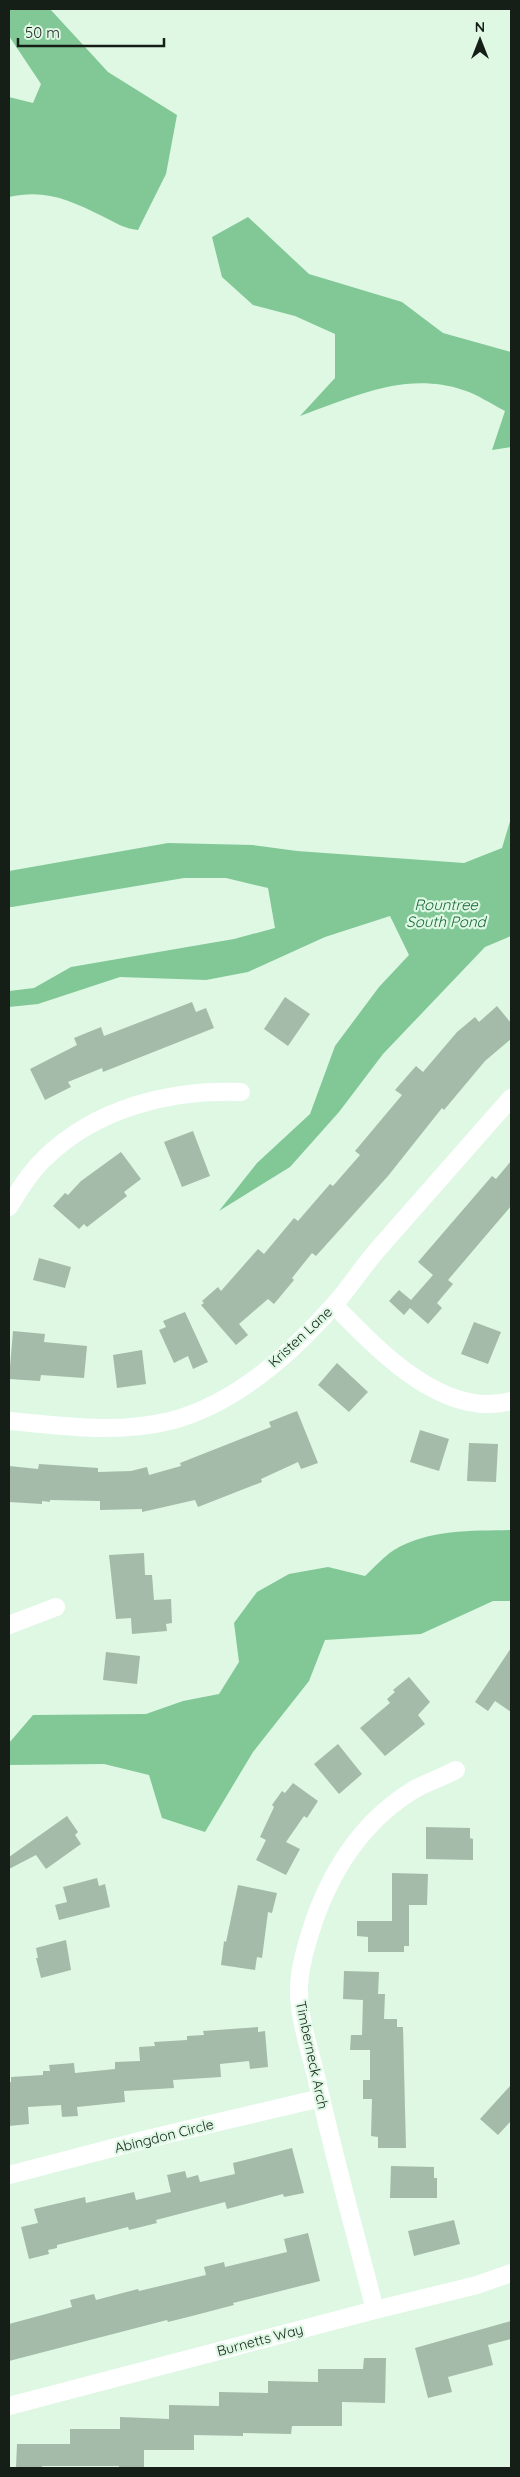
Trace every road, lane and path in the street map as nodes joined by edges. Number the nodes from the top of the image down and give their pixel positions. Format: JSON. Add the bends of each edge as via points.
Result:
{"nodes":[{"id":1,"x":241,"y":1092,"type":"dead end"},
{"id":2,"x":511,"y":1098,"type":"edge"},
{"id":3,"x":9,"y":1207,"type":"edge"},
{"id":4,"x":334,"y":1305,"type":"junction"},
{"id":5,"x":511,"y":1400,"type":"edge"},
{"id":6,"x":9,"y":1421,"type":"edge"},
{"id":7,"x":56,"y":1607,"type":"dead end"},
{"id":8,"x":9,"y":1625,"type":"edge"},
{"id":9,"x":456,"y":1770,"type":"dead end"},
{"id":10,"x":321,"y":2098,"type":"junction"},
{"id":11,"x":9,"y":2175,"type":"edge"},
{"id":12,"x":511,"y":2273,"type":"edge"},
{"id":13,"x":375,"y":2310,"type":"junction"},
{"id":14,"x":9,"y":2406,"type":"edge"}],
"edges":[{"from":1,"to":3,"type":"street","via":[[208,1090],[176,1094],[139,1104],[93,1123],[44,1159],[24,1182]]},
{"from":2,"to":4,"type":"street","name":"Kristen Lane"},
{"from":4,"to":5,"type":"street","via":[[403,1368],[442,1394],[481,1404]]},
{"from":4,"to":6,"type":"street","name":"Kristen Lane","via":[[269,1368],[235,1393],[204,1409],[129,1428],[94,1430]]},
{"from":7,"to":8,"type":"street"},
{"from":9,"to":10,"type":"street","name":"Timberneck Arch","via":[[416,1790],[384,1812],[342,1860],[323,1895],[306,1946],[299,1988]]},
{"from":10,"to":11,"type":"street","name":"Abingdon Circle"},
{"from":10,"to":13,"type":"street","name":"Timberneck Arch"},
{"from":12,"to":13,"type":"street","name":"Burnetts Way","via":[[477,2286]]},
{"from":13,"to":14,"type":"street","name":"Burnetts Way"}]}
